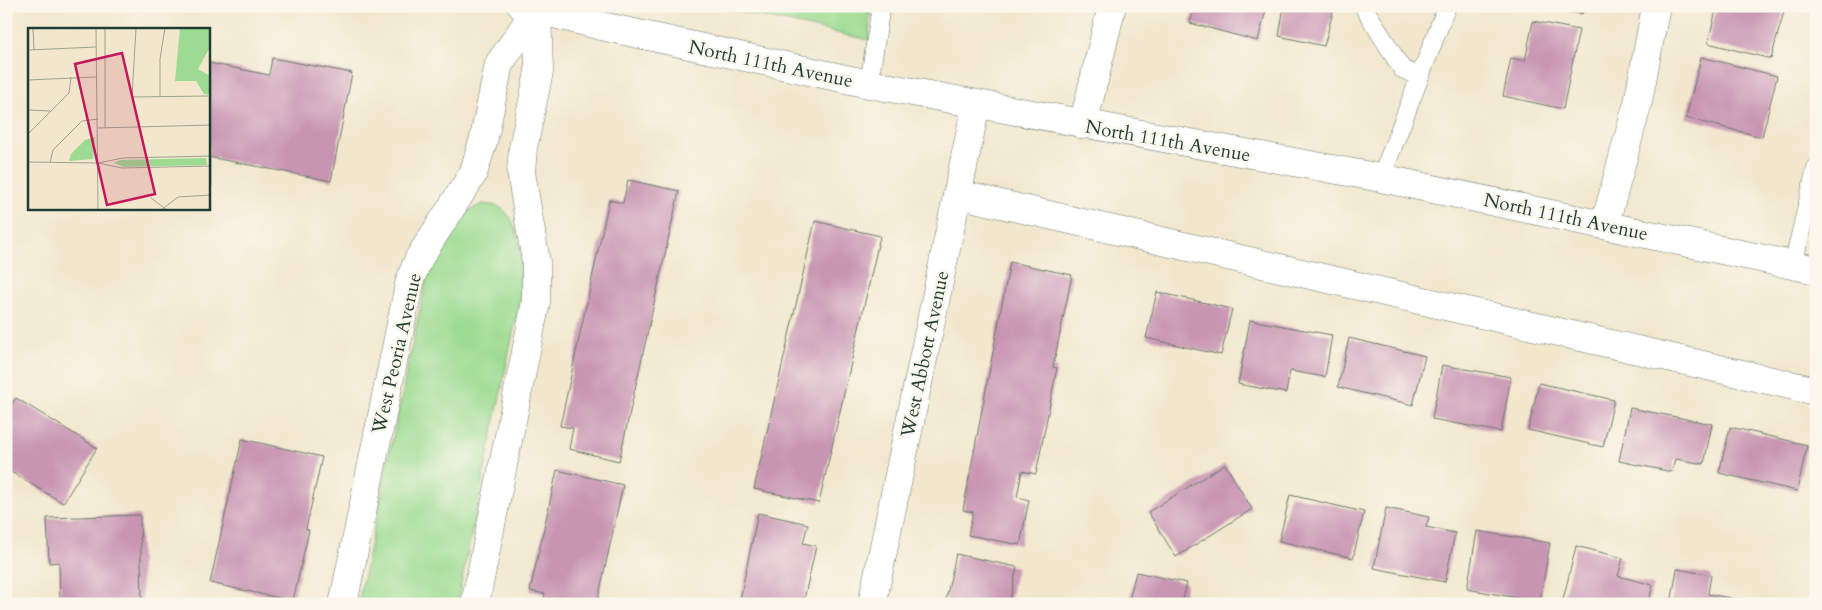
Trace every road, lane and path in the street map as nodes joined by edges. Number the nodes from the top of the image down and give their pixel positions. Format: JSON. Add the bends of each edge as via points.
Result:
{"nodes":[{"id":1,"x":881,"y":6,"type":"edge"},
{"id":2,"x":1112,"y":6,"type":"edge"},
{"id":3,"x":1363,"y":6,"type":"edge"},
{"id":4,"x":1447,"y":6,"type":"edge"},
{"id":5,"x":1656,"y":6,"type":"edge"},
{"id":6,"x":532,"y":7,"type":"edge"},
{"id":7,"x":1419,"y":76,"type":"junction"},
{"id":8,"x":869,"y":84,"type":"junction"},
{"id":9,"x":976,"y":104,"type":"junction"},
{"id":10,"x":1084,"y":125,"type":"junction"},
{"id":11,"x":1816,"y":168,"type":"edge"},
{"id":12,"x":1381,"y":178,"type":"junction"},
{"id":13,"x":957,"y":194,"type":"junction"},
{"id":14,"x":1605,"y":224,"type":"junction"},
{"id":15,"x":1805,"y":267,"type":"edge"},
{"id":16,"x":1816,"y":391,"type":"edge"},
{"id":17,"x":343,"y":604,"type":"edge"},
{"id":18,"x":474,"y":604,"type":"edge"},
{"id":19,"x":872,"y":604,"type":"edge"}],
"edges":[{"from":1,"to":8,"type":"lane"},
{"from":2,"to":10,"type":"street"},
{"from":3,"to":7,"type":"lane","via":[[1402,69]]},
{"from":4,"to":7,"type":"lane"},
{"from":5,"to":14,"type":"street","via":[[1638,102]]},
{"from":6,"to":8,"type":"street","name":"North 111th Avenue","via":[[597,26]]},
{"from":6,"to":17,"type":"street","name":"West Peoria Avenue","via":[[500,64],[473,174],[419,258],[410,280]]},
{"from":6,"to":18,"type":"street","via":[[539,72],[521,172],[536,262],[536,302]]},
{"from":7,"to":12,"type":"lane"},
{"from":8,"to":9,"type":"street","name":"North 111th Avenue"},
{"from":9,"to":10,"type":"street","name":"North 111th Avenue"},
{"from":9,"to":13,"type":"street","name":"West Abbott Avenue"},
{"from":10,"to":12,"type":"street","name":"North 111th Avenue"},
{"from":11,"to":15,"type":"lane"},
{"from":12,"to":14,"type":"street","name":"North 111th Avenue"},
{"from":13,"to":16,"type":"street"},
{"from":13,"to":19,"type":"street","name":"West Abbott Avenue"},
{"from":14,"to":15,"type":"street","name":"North 111th Avenue"}]}
